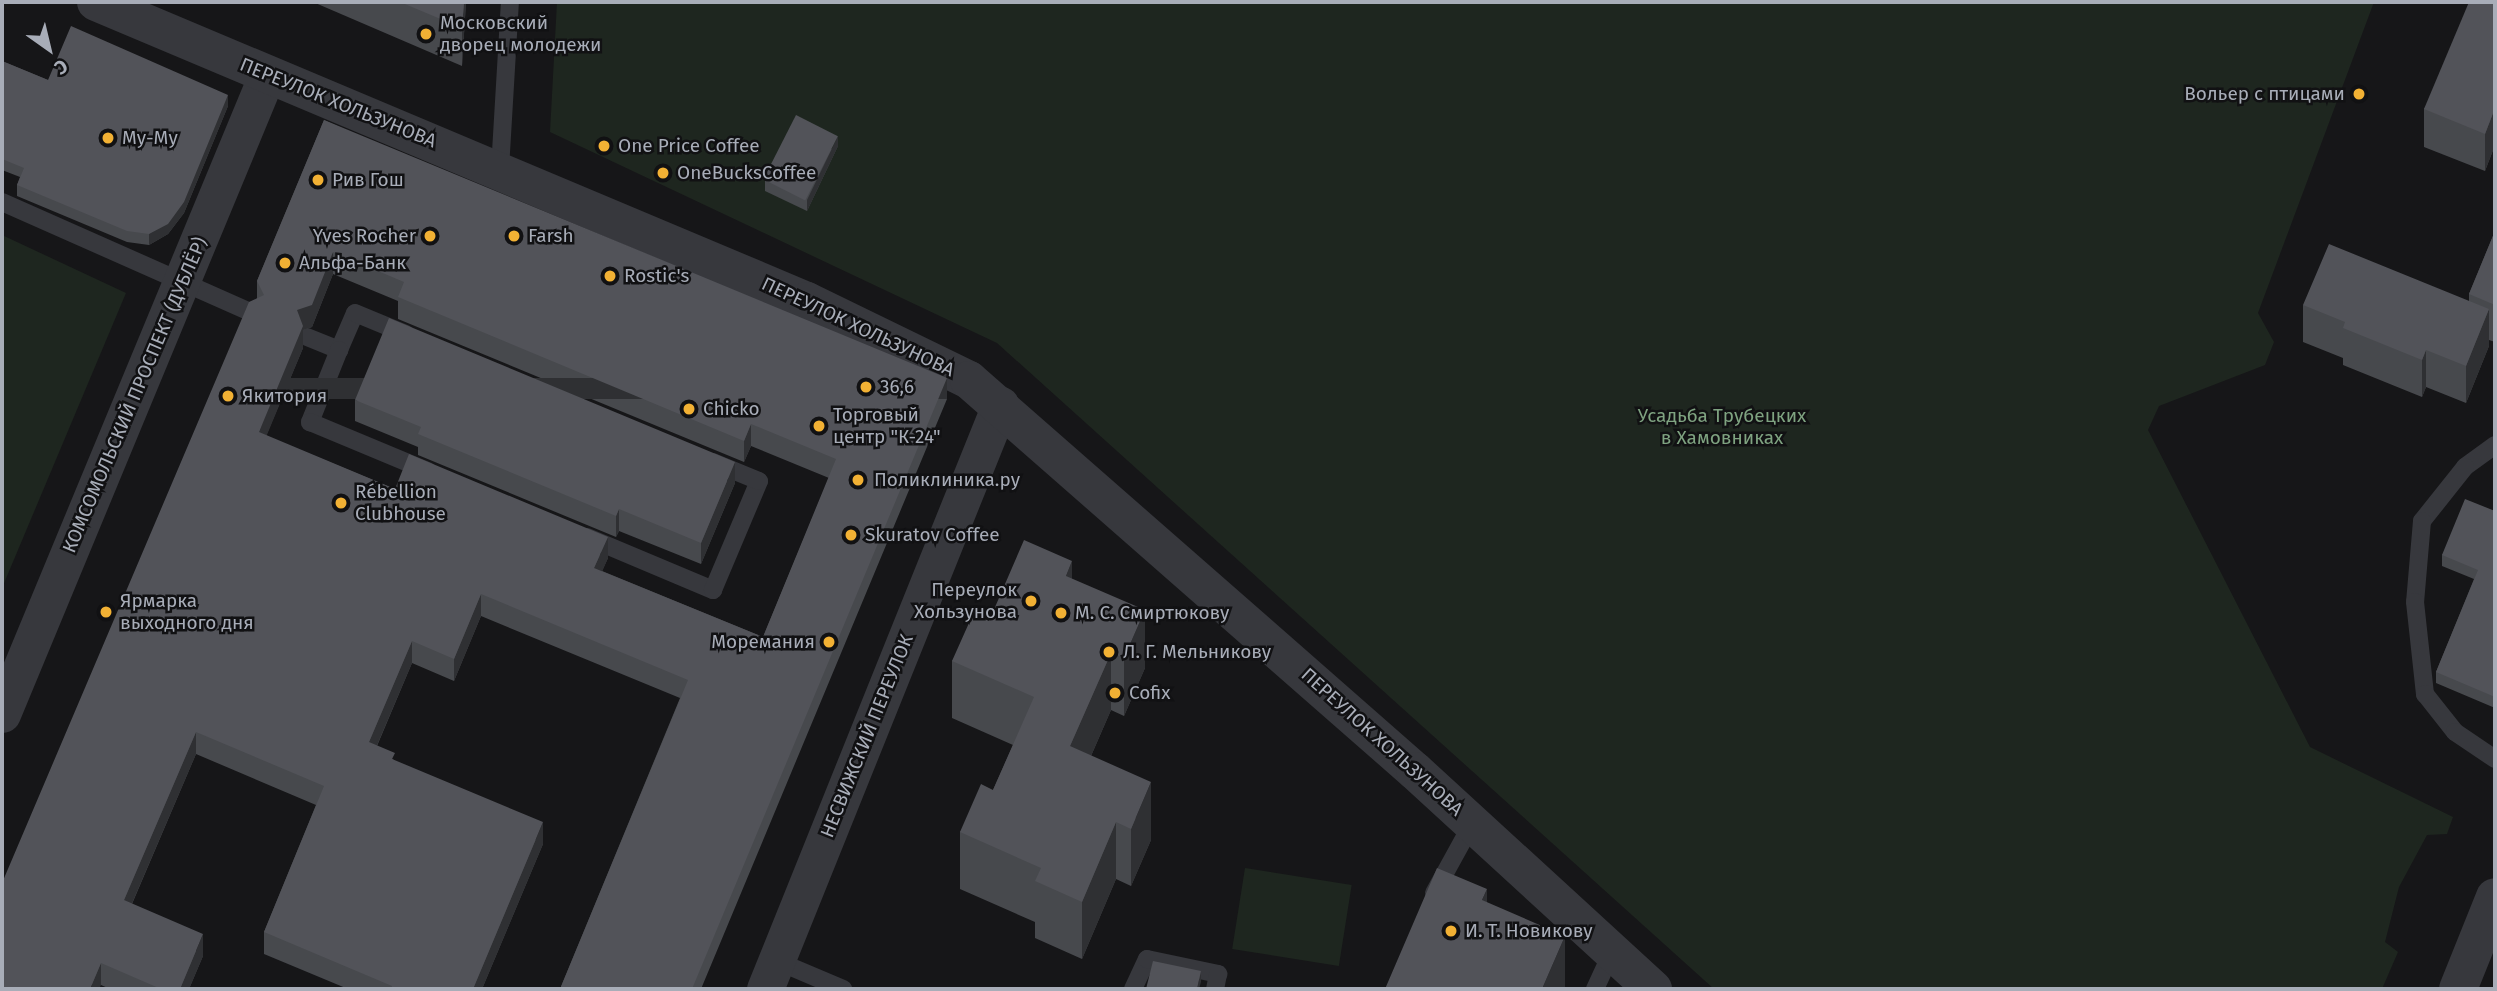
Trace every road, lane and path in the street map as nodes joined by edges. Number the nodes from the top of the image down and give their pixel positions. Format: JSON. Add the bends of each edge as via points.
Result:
{"nodes":[{"id":1,"x":96,"y":2,"type":"edge"},
{"id":2,"x":510,"y":2,"type":"edge"},
{"id":3,"x":267,"y":75,"type":"junction"},
{"id":4,"x":499,"y":169,"type":"junction"},
{"id":5,"x":2,"y":202,"type":"edge"},
{"id":6,"x":182,"y":282,"type":"junction"},
{"id":7,"x":253,"y":313,"type":"edge"},
{"id":8,"x":307,"y":337,"type":"dead end"},
{"id":9,"x":418,"y":340,"type":"edge"},
{"id":10,"x":339,"y":350,"type":"junction"},
{"id":11,"x":1000,"y":405,"type":"junction"},
{"id":12,"x":2495,"y":445,"type":"edge"},
{"id":13,"x":696,"y":454,"type":"edge"},
{"id":14,"x":448,"y":480,"type":"edge"},
{"id":15,"x":574,"y":532,"type":"edge"},
{"id":16,"x":2,"y":714,"type":"edge"},
{"id":17,"x":2495,"y":759,"type":"edge"},
{"id":18,"x":1472,"y":824,"type":"junction"},
{"id":19,"x":2495,"y":898,"type":"edge"},
{"id":20,"x":1428,"y":906,"type":"edge"},
{"id":21,"x":1612,"y":952,"type":"junction"},
{"id":22,"x":771,"y":975,"type":"edge"},
{"id":23,"x":843,"y":989,"type":"edge"},
{"id":24,"x":1133,"y":989,"type":"edge"},
{"id":25,"x":1215,"y":989,"type":"edge"},
{"id":26,"x":1595,"y":989,"type":"edge"},
{"id":27,"x":1653,"y":989,"type":"edge"},
{"id":28,"x":2458,"y":989,"type":"edge"}],
"edges":[{"from":1,"to":3,"type":"street","name":"ПЕРЕУЛОК ХОЛЬЗУНОВА"},
{"from":2,"to":4,"type":"lane"},
{"from":3,"to":4,"type":"street","name":"ПЕРЕУЛОК ХОЛЬЗУНОВА"},
{"from":3,"to":6,"type":"street","name":"КОМСОМОЛЬСКИЙ ПРОСПЕКТ (ДУБЛЁР)"},
{"from":4,"to":11,"type":"street","name":"ПЕРЕУЛОК ХОЛЬЗУНОВА","via":[[939,362]]},
{"from":5,"to":6,"type":"lane"},
{"from":6,"to":7,"type":"lane"},
{"from":6,"to":16,"type":"street","name":"КОМСОМОЛЬСКИЙ ПРОСПЕКТ (ДУБЛЁР)"},
{"from":8,"to":10,"type":"lane"},
{"from":9,"to":10,"type":"lane","via":[[355,313]]},
{"from":10,"to":14,"type":"lane","via":[[310,422]]},
{"from":11,"to":18,"type":"street","name":"ПЕРЕУЛОК ХОЛЬЗУНОВА"},
{"from":11,"to":22,"type":"street","name":"НЕСВИЖСКИЙ ПЕРЕУЛОК"},
{"from":12,"to":17,"type":"lane","via":[[2465,467],[2422,520],[2414,602],[2424,694],[2455,732]]},
{"from":13,"to":15,"type":"lane","via":[[759,481],[713,590]]},
{"from":18,"to":20,"type":"lane"},
{"from":18,"to":21,"type":"street","name":"ПЕРЕУЛОК ХОЛЬЗУНОВА"},
{"from":19,"to":28,"type":"street"},
{"from":21,"to":26,"type":"lane"},
{"from":21,"to":27,"type":"street","name":"ПЕРЕУЛОК ХОЛЬЗУНОВА"},
{"from":22,"to":23,"type":"lane"},
{"from":24,"to":25,"type":"lane","via":[[1147,959],[1218,974]]}]}
